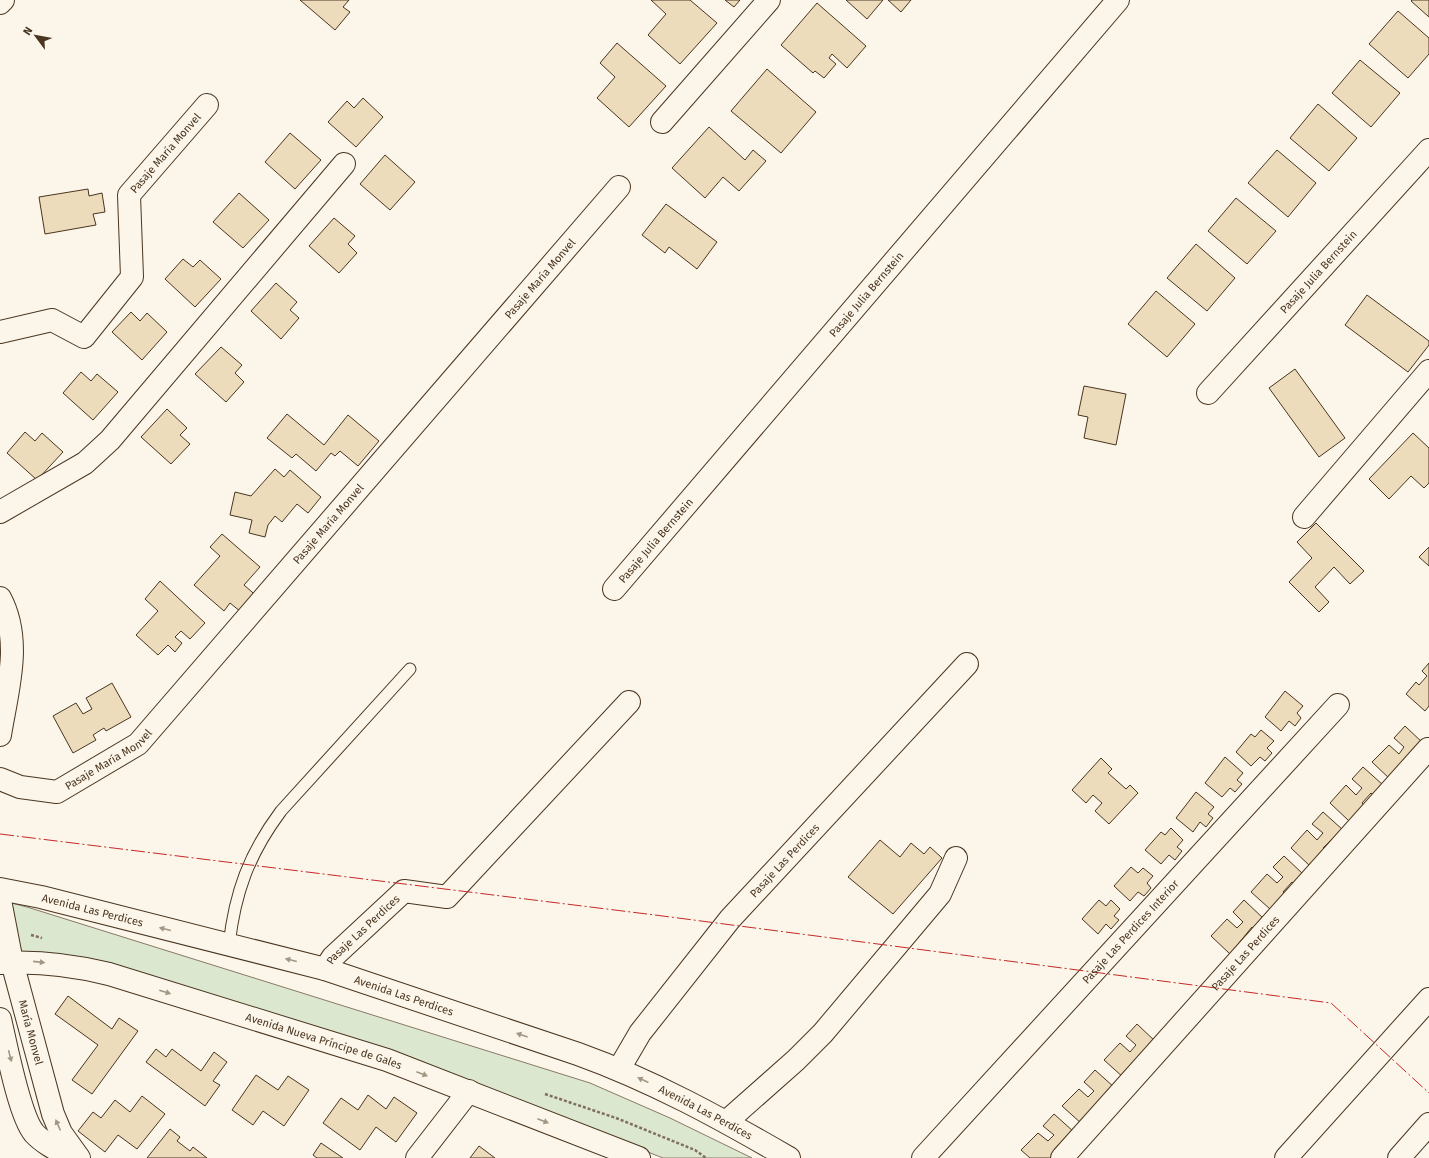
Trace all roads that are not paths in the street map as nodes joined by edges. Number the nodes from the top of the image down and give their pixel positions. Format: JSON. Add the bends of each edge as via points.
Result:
{"nodes":[{"id":1,"x":3,"y":0,"type":"edge"},
{"id":2,"x":769,"y":0,"type":"edge"},
{"id":3,"x":1118,"y":0,"type":"edge"},
{"id":4,"x":0,"y":3,"type":"edge"},
{"id":5,"x":208,"y":105,"type":"dead end"},
{"id":6,"x":662,"y":122,"type":"dead end"},
{"id":7,"x":1429,"y":150,"type":"edge"},
{"id":8,"x":344,"y":164,"type":"dead end"},
{"id":9,"x":619,"y":187,"type":"dead end"},
{"id":10,"x":0,"y":332,"type":"edge"},
{"id":11,"x":1429,"y":371,"type":"edge"},
{"id":12,"x":1208,"y":393,"type":"dead end"},
{"id":13,"x":0,"y":512,"type":"edge"},
{"id":14,"x":1304,"y":517,"type":"dead end"},
{"id":15,"x":614,"y":589,"type":"dead end"},
{"id":16,"x":0,"y":598,"type":"edge"},
{"id":17,"x":967,"y":664,"type":"dead end"},
{"id":18,"x":410,"y":669,"type":"dead end"},
{"id":19,"x":629,"y":702,"type":"dead end"},
{"id":20,"x":1338,"y":704,"type":"dead end"},
{"id":21,"x":0,"y":735,"type":"edge"},
{"id":22,"x":1428,"y":749,"type":"edge"},
{"id":23,"x":0,"y":779,"type":"edge"},
{"id":24,"x":956,"y":858,"type":"dead end"},
{"id":25,"x":0,"y":889,"type":"edge"},
{"id":26,"x":0,"y":900,"type":"edge"},
{"id":27,"x":229,"y":945,"type":"junction"},
{"id":28,"x":6,"y":962,"type":"edge"},
{"id":29,"x":325,"y":969,"type":"junction"},
{"id":30,"x":1429,"y":999,"type":"edge"},
{"id":31,"x":0,"y":1018,"type":"edge"},
{"id":32,"x":618,"y":1069,"type":"junction"},
{"id":33,"x":469,"y":1091,"type":"junction"},
{"id":34,"x":726,"y":1122,"type":"junction"},
{"id":35,"x":1429,"y":1124,"type":"edge"},
{"id":36,"x":72,"y":1158,"type":"edge"},
{"id":37,"x":79,"y":1158,"type":"edge"},
{"id":38,"x":417,"y":1158,"type":"edge"},
{"id":39,"x":639,"y":1158,"type":"edge"},
{"id":40,"x":789,"y":1158,"type":"edge"},
{"id":41,"x":923,"y":1158,"type":"edge"},
{"id":42,"x":1062,"y":1158,"type":"edge"},
{"id":43,"x":1286,"y":1158,"type":"edge"},
{"id":44,"x":1399,"y":1158,"type":"edge"}],
"edges":[{"from":1,"to":4,"type":"street"},
{"from":2,"to":6,"type":"street"},
{"from":3,"to":15,"type":"street","name":"Pasaje Julia Bernstein"},
{"from":5,"to":10,"type":"street","name":"Pasaje María Monvel","via":[[129,195],[132,277],[84,337],[52,320]]},
{"from":7,"to":12,"type":"street","name":"Pasaje Julia Bernstein"},
{"from":8,"to":13,"type":"street","via":[[110,440],[85,463]]},
{"from":9,"to":23,"type":"street","name":"Pasaje María Monvel","via":[[138,744],[57,792],[20,787]]},
{"from":11,"to":14,"type":"street"},
{"from":16,"to":21,"type":"street","via":[[7,612],[13,653]]},
{"from":17,"to":32,"type":"street","name":"Pasaje Las Perdices","via":[[730,919],[640,1033]]},
{"from":18,"to":27,"type":"lane","via":[[281,811],[267,830],[245,871]]},
{"from":19,"to":29,"type":"street","name":"Pasaje Las Perdices","via":[[447,897],[404,891],[333,957]]},
{"from":20,"to":41,"type":"street","name":"Pasaje Las Perdices Interior"},
{"from":22,"to":42,"type":"street","name":"Pasaje Las Perdices"},
{"from":24,"to":34,"type":"street","via":[[940,894],[823,1033]]},
{"from":27,"to":25,"type":"street","name":"Avenida Las Perdices","one_way":true},
{"from":26,"to":28,"type":"street","name":"María Monvel"},
{"from":29,"to":27,"type":"street","name":"Avenida Las Perdices","one_way":true},
{"from":28,"to":33,"type":"street","name":"Avenida Nueva Príncipe de Gales","one_way":true,"via":[[42,962],[83,967],[109,974],[387,1060]]},
{"from":37,"to":28,"type":"street","name":"María Monvel","one_way":true,"via":[[53,1114]]},
{"from":32,"to":29,"type":"street","name":"Avenida Las Perdices","one_way":true},
{"from":30,"to":43,"type":"street"},
{"from":31,"to":36,"type":"street","one_way":true,"via":[[24,1114],[34,1132],[52,1147]]},
{"from":34,"to":32,"type":"street","name":"Avenida Las Perdices","one_way":true,"via":[[678,1096]]},
{"from":33,"to":38,"type":"street"},
{"from":33,"to":39,"type":"street","name":"Avenida Nueva Príncipe de Gales","one_way":true},
{"from":34,"to":40,"type":"street","name":"Avenida Las Perdices"},
{"from":35,"to":44,"type":"street"}]}
